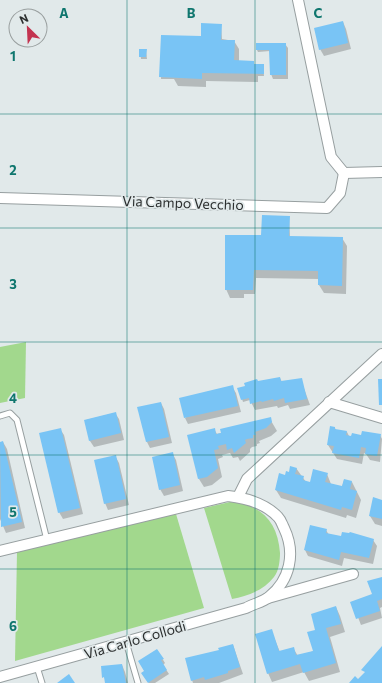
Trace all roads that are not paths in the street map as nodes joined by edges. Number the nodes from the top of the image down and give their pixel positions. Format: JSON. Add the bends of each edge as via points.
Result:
{"nodes":[{"id":1,"x":298,"y":0,"type":"edge"},
{"id":2,"x":382,"y":172,"type":"edge"},
{"id":3,"x":344,"y":173,"type":"junction"},
{"id":4,"x":0,"y":198,"type":"edge"},
{"id":5,"x":382,"y":354,"type":"edge"},
{"id":6,"x":329,"y":402,"type":"junction"},
{"id":7,"x":0,"y":416,"type":"edge"},
{"id":8,"x":382,"y":418,"type":"edge"},
{"id":9,"x":238,"y":497,"type":"junction"},
{"id":10,"x":47,"y":540,"type":"junction"},
{"id":11,"x":0,"y":551,"type":"edge"},
{"id":12,"x":353,"y":574,"type":"dead end"},
{"id":13,"x":268,"y":598,"type":"junction"},
{"id":14,"x":126,"y":642,"type":"junction"},
{"id":15,"x":37,"y":667,"type":"junction"},
{"id":16,"x":0,"y":677,"type":"edge"},
{"id":17,"x":42,"y":683,"type":"edge"},
{"id":18,"x":138,"y":683,"type":"edge"}],
"edges":[{"from":1,"to":3,"type":"street","via":[[332,157]]},
{"from":2,"to":3,"type":"street"},
{"from":3,"to":4,"type":"street","name":"Via Campo Vecchio","via":[[340,193],[327,208]]},
{"from":5,"to":6,"type":"street"},
{"from":6,"to":8,"type":"street"},
{"from":6,"to":9,"type":"street","via":[[247,479]]},
{"from":7,"to":10,"type":"lane","via":[[10,414],[17,420]]},
{"from":9,"to":10,"type":"street","name":"Via Carlo Collodi","via":[[228,496]]},
{"from":9,"to":13,"type":"street","name":"Via Carlo Collodi","via":[[248,498],[279,517],[288,536],[291,553],[288,571],[282,584]]},
{"from":10,"to":11,"type":"street","name":"Via Carlo Collodi"},
{"from":12,"to":13,"type":"street","name":"Via Carlo Collodi"},
{"from":13,"to":14,"type":"street","name":"Via Carlo Collodi","via":[[223,615]]},
{"from":14,"to":15,"type":"street","name":"Via Carlo Collodi"},
{"from":14,"to":18,"type":"lane"},
{"from":15,"to":16,"type":"street","name":"Via Carlo Collodi"},
{"from":15,"to":17,"type":"lane"}]}
